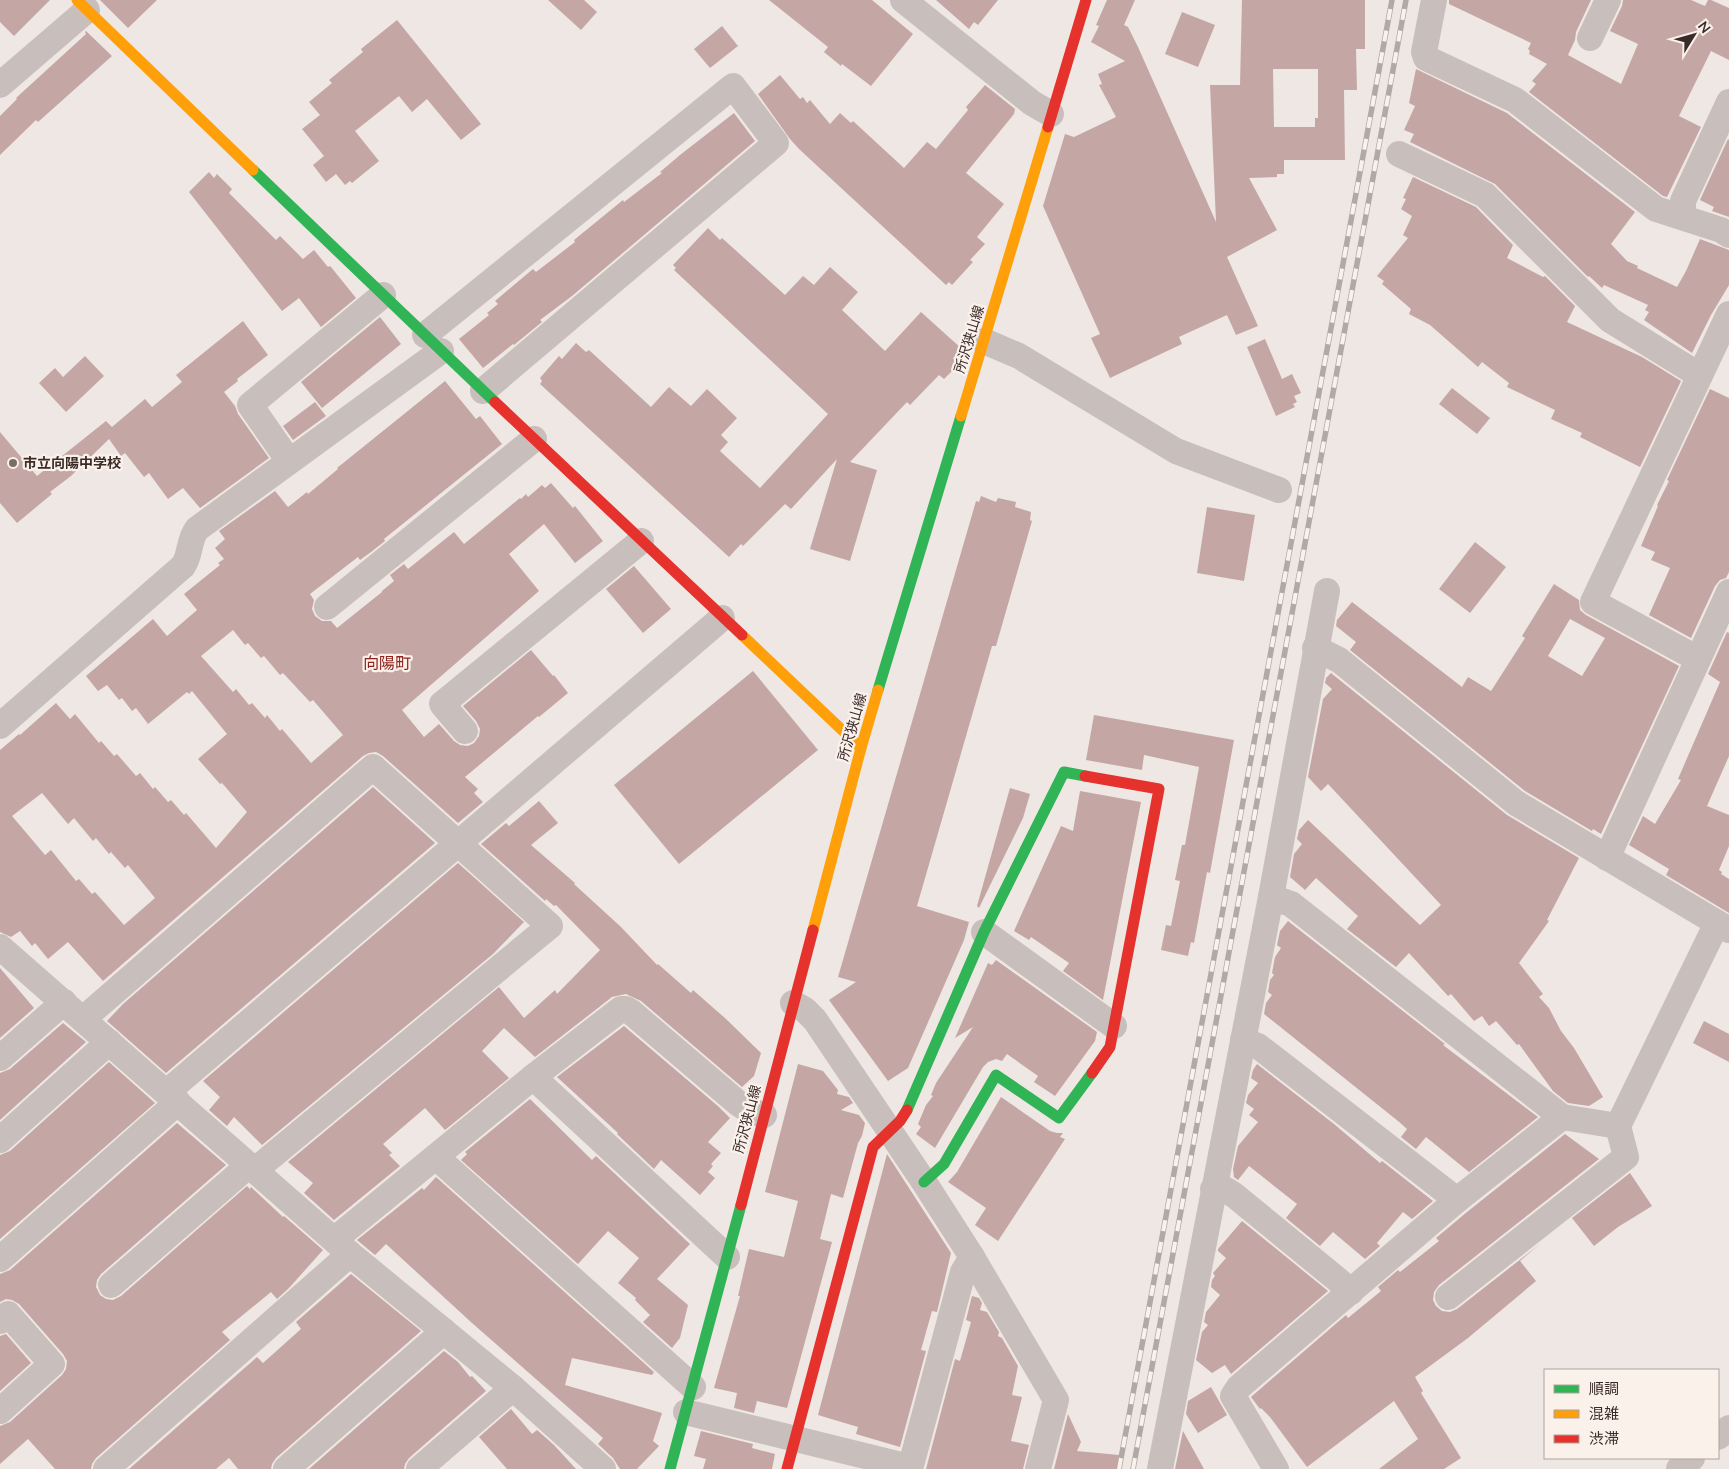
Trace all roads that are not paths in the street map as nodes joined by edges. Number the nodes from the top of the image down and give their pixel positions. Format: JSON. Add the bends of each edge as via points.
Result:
{"nodes":[{"id":1,"x":903,"y":0,"type":"edge"},
{"id":2,"x":1086,"y":0,"type":"edge"},
{"id":3,"x":1434,"y":0,"type":"edge"},
{"id":4,"x":1608,"y":0,"type":"edge"},
{"id":5,"x":82,"y":5,"type":"edge"},
{"id":6,"x":1590,"y":38,"type":"dead end"},
{"id":7,"x":0,"y":85,"type":"edge"},
{"id":8,"x":1729,"y":102,"type":"edge"},
{"id":9,"x":1050,"y":114,"type":"junction"},
{"id":10,"x":1399,"y":154,"type":"dead end"},
{"id":11,"x":1683,"y":217,"type":"junction"},
{"id":12,"x":1729,"y":234,"type":"edge"},
{"id":13,"x":383,"y":295,"type":"junction"},
{"id":14,"x":1729,"y":314,"type":"edge"},
{"id":15,"x":984,"y":341,"type":"junction"},
{"id":16,"x":433,"y":343,"type":"junction"},
{"id":17,"x":1699,"y":375,"type":"junction"},
{"id":18,"x":483,"y":391,"type":"junction"},
{"id":19,"x":534,"y":440,"type":"junction"},
{"id":20,"x":290,"y":461,"type":"junction"},
{"id":21,"x":1279,"y":490,"type":"dead end"},
{"id":22,"x":641,"y":541,"type":"junction"},
{"id":23,"x":1327,"y":591,"type":"dead end"},
{"id":24,"x":1729,"y":592,"type":"edge"},
{"id":25,"x":327,"y":607,"type":"dead end"},
{"id":26,"x":722,"y":618,"type":"junction"},
{"id":27,"x":1315,"y":648,"type":"junction"},
{"id":28,"x":1698,"y":659,"type":"junction"},
{"id":29,"x":0,"y":726,"type":"edge"},
{"id":30,"x":465,"y":731,"type":"dead end"},
{"id":31,"x":861,"y":748,"type":"junction"},
{"id":32,"x":459,"y":843,"type":"junction"},
{"id":33,"x":1607,"y":858,"type":"junction"},
{"id":34,"x":1271,"y":897,"type":"junction"},
{"id":35,"x":1723,"y":927,"type":"edge"},
{"id":36,"x":984,"y":932,"type":"junction"},
{"id":37,"x":0,"y":947,"type":"edge"},
{"id":38,"x":793,"y":1003,"type":"junction"},
{"id":39,"x":73,"y":1010,"type":"junction"},
{"id":40,"x":1114,"y":1026,"type":"junction"},
{"id":41,"x":1243,"y":1040,"type":"junction"},
{"id":42,"x":109,"y":1042,"type":"junction"},
{"id":43,"x":0,"y":1058,"type":"edge"},
{"id":44,"x":533,"y":1077,"type":"junction"},
{"id":45,"x":172,"y":1097,"type":"junction"},
{"id":46,"x":764,"y":1115,"type":"junction"},
{"id":47,"x":1562,"y":1117,"type":"junction"},
{"id":48,"x":1618,"y":1126,"type":"junction"},
{"id":49,"x":888,"y":1131,"type":"junction"},
{"id":50,"x":0,"y":1140,"type":"edge"},
{"id":51,"x":436,"y":1157,"type":"junction"},
{"id":52,"x":252,"y":1167,"type":"junction"},
{"id":53,"x":924,"y":1182,"type":"junction"},
{"id":54,"x":1213,"y":1189,"type":"junction"},
{"id":55,"x":1457,"y":1200,"type":"junction"},
{"id":56,"x":342,"y":1246,"type":"junction"},
{"id":57,"x":728,"y":1257,"type":"junction"},
{"id":58,"x":972,"y":1257,"type":"junction"},
{"id":59,"x":0,"y":1258,"type":"edge"},
{"id":60,"x":111,"y":1286,"type":"dead end"},
{"id":61,"x":1351,"y":1292,"type":"junction"},
{"id":62,"x":1448,"y":1297,"type":"dead end"},
{"id":63,"x":0,"y":1321,"type":"edge"},
{"id":64,"x":444,"y":1331,"type":"junction"},
{"id":65,"x":693,"y":1387,"type":"junction"},
{"id":66,"x":513,"y":1388,"type":"junction"},
{"id":67,"x":0,"y":1411,"type":"edge"},
{"id":68,"x":686,"y":1412,"type":"junction"},
{"id":69,"x":1729,"y":1428,"type":"edge"},
{"id":70,"x":1719,"y":1436,"type":"edge"},
{"id":71,"x":795,"y":1438,"type":"junction"},
{"id":72,"x":1691,"y":1459,"type":"edge"},
{"id":73,"x":590,"y":1465,"type":"edge"},
{"id":74,"x":910,"y":1468,"type":"edge"},
{"id":75,"x":106,"y":1469,"type":"edge"},
{"id":76,"x":286,"y":1469,"type":"edge"},
{"id":77,"x":419,"y":1469,"type":"edge"},
{"id":78,"x":670,"y":1469,"type":"edge"},
{"id":79,"x":787,"y":1469,"type":"edge"},
{"id":80,"x":1038,"y":1469,"type":"edge"},
{"id":81,"x":1160,"y":1469,"type":"edge"},
{"id":82,"x":1276,"y":1469,"type":"edge"},
{"id":83,"x":1679,"y":1469,"type":"edge"}],
"edges":[{"from":1,"to":9,"type":"street"},
{"from":2,"to":9,"type":"street","name":"所沢狭山線"},
{"from":3,"to":11,"type":"street","via":[[1424,52],[1426,58],[1515,100],[1648,203]]},
{"from":4,"to":6,"type":"street"},
{"from":5,"to":7,"type":"street"},
{"from":5,"to":13,"type":"street"},
{"from":8,"to":11,"type":"street","via":[[1684,201]]},
{"from":9,"to":15,"type":"street","name":"所沢狭山線"},
{"from":10,"to":17,"type":"street","via":[[1485,195],[1610,320]]},
{"from":11,"to":12,"type":"street"},
{"from":13,"to":16,"type":"street"},
{"from":13,"to":20,"type":"street","via":[[250,405]]},
{"from":14,"to":17,"type":"street"},
{"from":15,"to":21,"type":"street","via":[[1019,356],[1176,451]]},
{"from":15,"to":31,"type":"street","name":"所沢狭山線"},
{"from":16,"to":18,"type":"street"},
{"from":16,"to":18,"type":"street","via":[[733,86],[776,143]]},
{"from":16,"to":20,"type":"street"},
{"from":17,"to":28,"type":"street","via":[[1593,602]]},
{"from":18,"to":19,"type":"street"},
{"from":19,"to":22,"type":"street"},
{"from":19,"to":25,"type":"street"},
{"from":20,"to":29,"type":"street","via":[[197,529],[190,542],[187,561],[182,566]]},
{"from":22,"to":26,"type":"street"},
{"from":22,"to":30,"type":"street","via":[[442,704]]},
{"from":23,"to":27,"type":"street"},
{"from":24,"to":28,"type":"street"},
{"from":26,"to":31,"type":"street"},
{"from":26,"to":32,"type":"street"},
{"from":27,"to":33,"type":"street","via":[[1339,660],[1516,803]]},
{"from":27,"to":34,"type":"street"},
{"from":28,"to":33,"type":"street"},
{"from":31,"to":38,"type":"street","name":"所沢狭山線"},
{"from":32,"to":39,"type":"street","via":[[373,767]]},
{"from":32,"to":45,"type":"street"},
{"from":32,"to":52,"type":"street","via":[[550,926]]},
{"from":33,"to":35,"type":"street"},
{"from":34,"to":41,"type":"street"},
{"from":34,"to":47,"type":"street","via":[[1290,904]]},
{"from":35,"to":48,"type":"street"},
{"from":36,"to":40,"type":"street"},
{"from":36,"to":40,"type":"street","via":[[1064,772],[1158,789]]},
{"from":36,"to":49,"type":"street","via":[[904,1117]]},
{"from":37,"to":39,"type":"street"},
{"from":38,"to":46,"type":"street","name":"所沢狭山線"},
{"from":38,"to":49,"type":"street","via":[[815,1020]]},
{"from":39,"to":42,"type":"street"},
{"from":39,"to":43,"type":"street"},
{"from":40,"to":53,"type":"street","via":[[1110,1047],[1059,1118],[996,1075],[944,1164]]},
{"from":41,"to":54,"type":"street"},
{"from":41,"to":55,"type":"street","via":[[1258,1046]]},
{"from":42,"to":45,"type":"street"},
{"from":42,"to":50,"type":"street"},
{"from":44,"to":46,"type":"street","via":[[617,1012],[626,1009],[739,1104]]},
{"from":44,"to":51,"type":"street"},
{"from":44,"to":57,"type":"street"},
{"from":45,"to":52,"type":"street"},
{"from":45,"to":59,"type":"street"},
{"from":46,"to":57,"type":"street","name":"所沢狭山線"},
{"from":47,"to":48,"type":"street"},
{"from":47,"to":55,"type":"street"},
{"from":48,"to":62,"type":"street","via":[[1626,1157]]},
{"from":49,"to":53,"type":"street"},
{"from":49,"to":71,"type":"street","via":[[873,1147]]},
{"from":51,"to":56,"type":"street"},
{"from":51,"to":65,"type":"street"},
{"from":52,"to":56,"type":"street"},
{"from":52,"to":60,"type":"street"},
{"from":53,"to":58,"type":"street"},
{"from":54,"to":61,"type":"street","via":[[1226,1190],[1234,1195]]},
{"from":54,"to":81,"type":"street"},
{"from":55,"to":61,"type":"street"},
{"from":56,"to":64,"type":"street"},
{"from":56,"to":75,"type":"street"},
{"from":57,"to":65,"type":"street","name":"所沢狭山線"},
{"from":58,"to":74,"type":"street","via":[[963,1272]]},
{"from":58,"to":80,"type":"street","via":[[1056,1400]]},
{"from":61,"to":82,"type":"street","via":[[1239,1387],[1233,1396]]},
{"from":63,"to":67,"type":"street","via":[[8,1314],[52,1364]]},
{"from":64,"to":66,"type":"street"},
{"from":64,"to":76,"type":"street"},
{"from":65,"to":68,"type":"street","name":"所沢狭山線"},
{"from":66,"to":73,"type":"street"},
{"from":66,"to":77,"type":"street"},
{"from":68,"to":71,"type":"street"},
{"from":68,"to":78,"type":"street","name":"所沢狭山線"},
{"from":69,"to":70,"type":"street"},
{"from":71,"to":74,"type":"street"},
{"from":71,"to":79,"type":"street"},
{"from":72,"to":83,"type":"street"}]}
